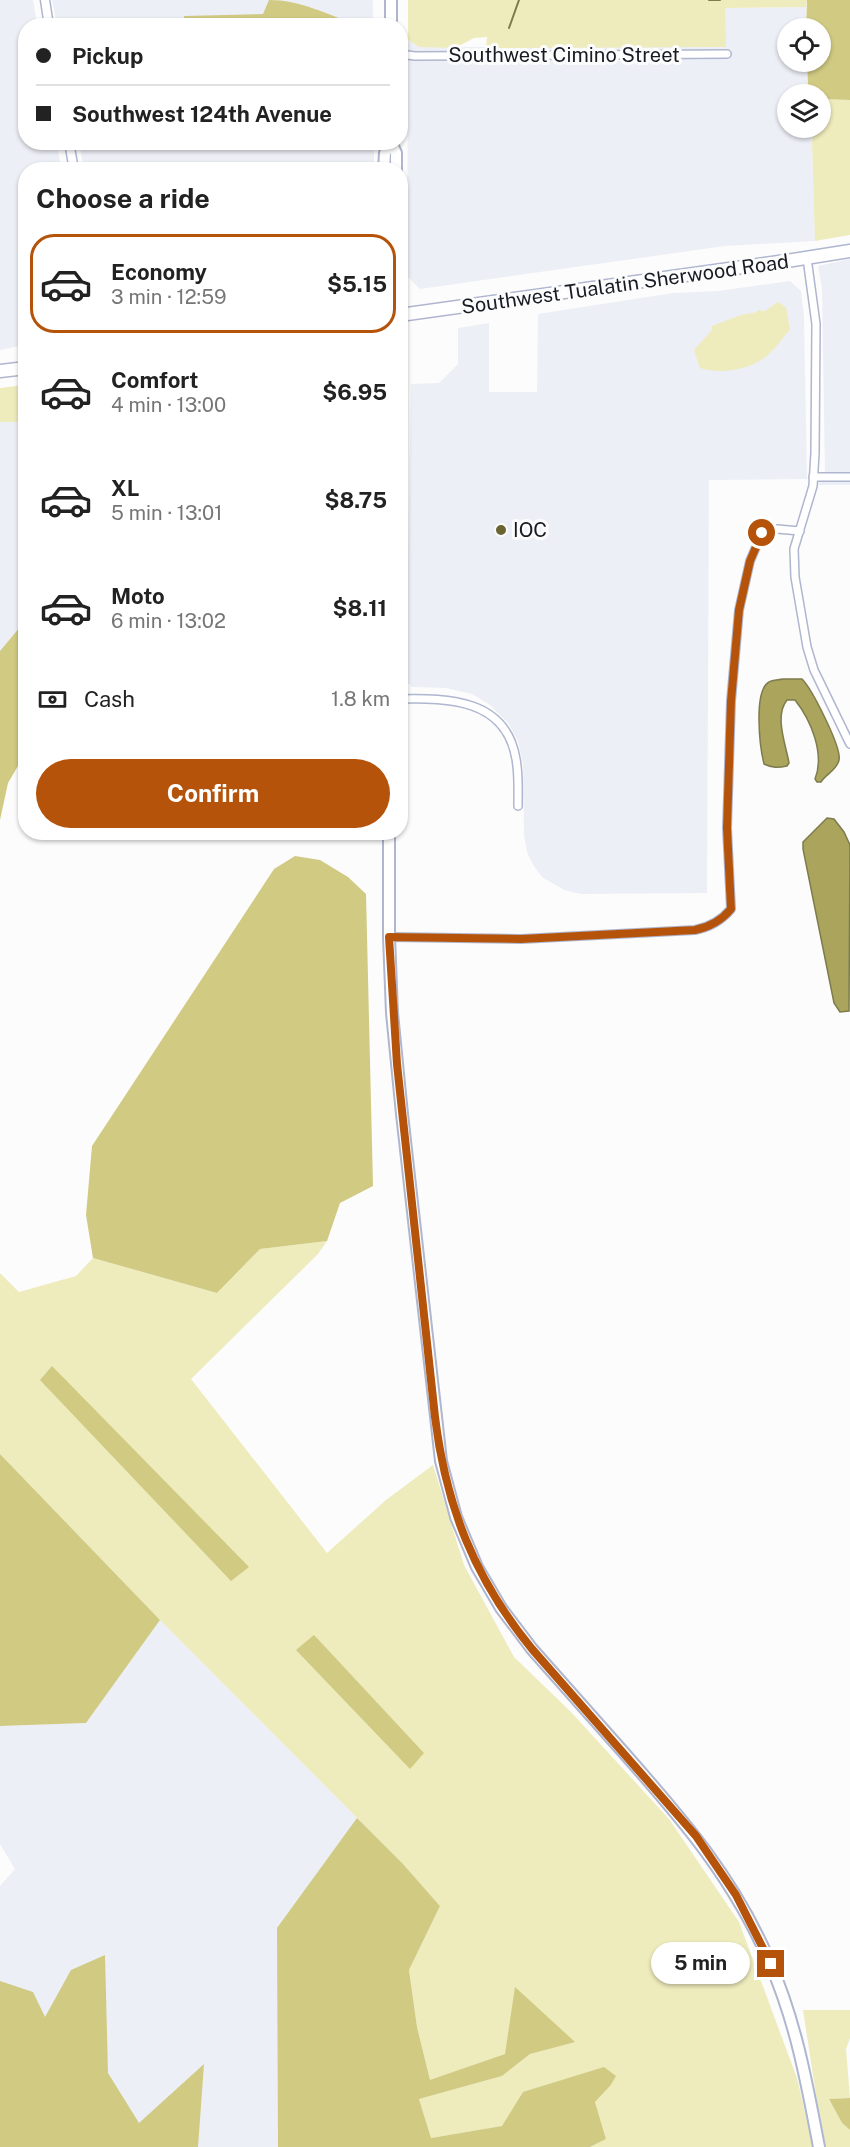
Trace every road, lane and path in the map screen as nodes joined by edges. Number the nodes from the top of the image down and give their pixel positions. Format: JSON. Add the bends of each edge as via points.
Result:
{"nodes":[{"id":1,"x":45,"y":0,"type":"edge"},
{"id":2,"x":391,"y":0,"type":"edge"},
{"id":3,"x":48,"y":18,"type":"edge"},
{"id":4,"x":391,"y":18,"type":"edge"},
{"id":5,"x":408,"y":54,"type":"edge"},
{"id":6,"x":727,"y":54,"type":"dead end"},
{"id":7,"x":850,"y":251,"type":"edge"},
{"id":8,"x":807,"y":258,"type":"junction"},
{"id":9,"x":408,"y":314,"type":"edge"},
{"id":10,"x":18,"y":369,"type":"edge"},
{"id":11,"x":0,"y":371,"type":"edge"},
{"id":12,"x":813,"y":477,"type":"junction"},
{"id":13,"x":850,"y":477,"type":"edge"},
{"id":14,"x":800,"y":531,"type":"junction"},
{"id":15,"x":408,"y":699,"type":"edge"},
{"id":16,"x":850,"y":744,"type":"edge"},
{"id":17,"x":518,"y":806,"type":"dead end"},
{"id":18,"x":388,"y":840,"type":"edge"},
{"id":19,"x":389,"y":937,"type":"junction"},
{"id":20,"x":819,"y":2147,"type":"edge"}],
"edges":[{"from":1,"to":3,"type":"street"},
{"from":2,"to":4,"type":"main road"},
{"from":5,"to":6,"type":"street","name":"Southwest Cimino Street"},
{"from":7,"to":8,"type":"highway","name":"Southwest Tualatin Sherwood Road"},
{"from":8,"to":9,"type":"highway","name":"Southwest Tualatin Sherwood Road"},
{"from":8,"to":12,"type":"street","via":[[816,333]]},
{"from":10,"to":11,"type":"highway"},
{"from":12,"to":13,"type":"street"},
{"from":12,"to":14,"type":"street"},
{"from":14,"to":16,"type":"street","via":[[794,549],[795,577],[807,647]]},
{"from":14,"to":19,"type":"street","via":[[777,529],[762,533],[750,561],[739,610],[727,828],[731,909],[726,915],[695,930],[521,939]]},
{"from":15,"to":17,"type":"street","via":[[456,701],[477,707],[494,718],[508,735],[517,760]]},
{"from":18,"to":19,"type":"main road"},
{"from":19,"to":20,"type":"main road","via":[[397,1064],[435,1417],[441,1461],[456,1516],[477,1568],[510,1622],[682,1818],[740,1902],[771,1964],[786,2005],[799,2047]]}]}
